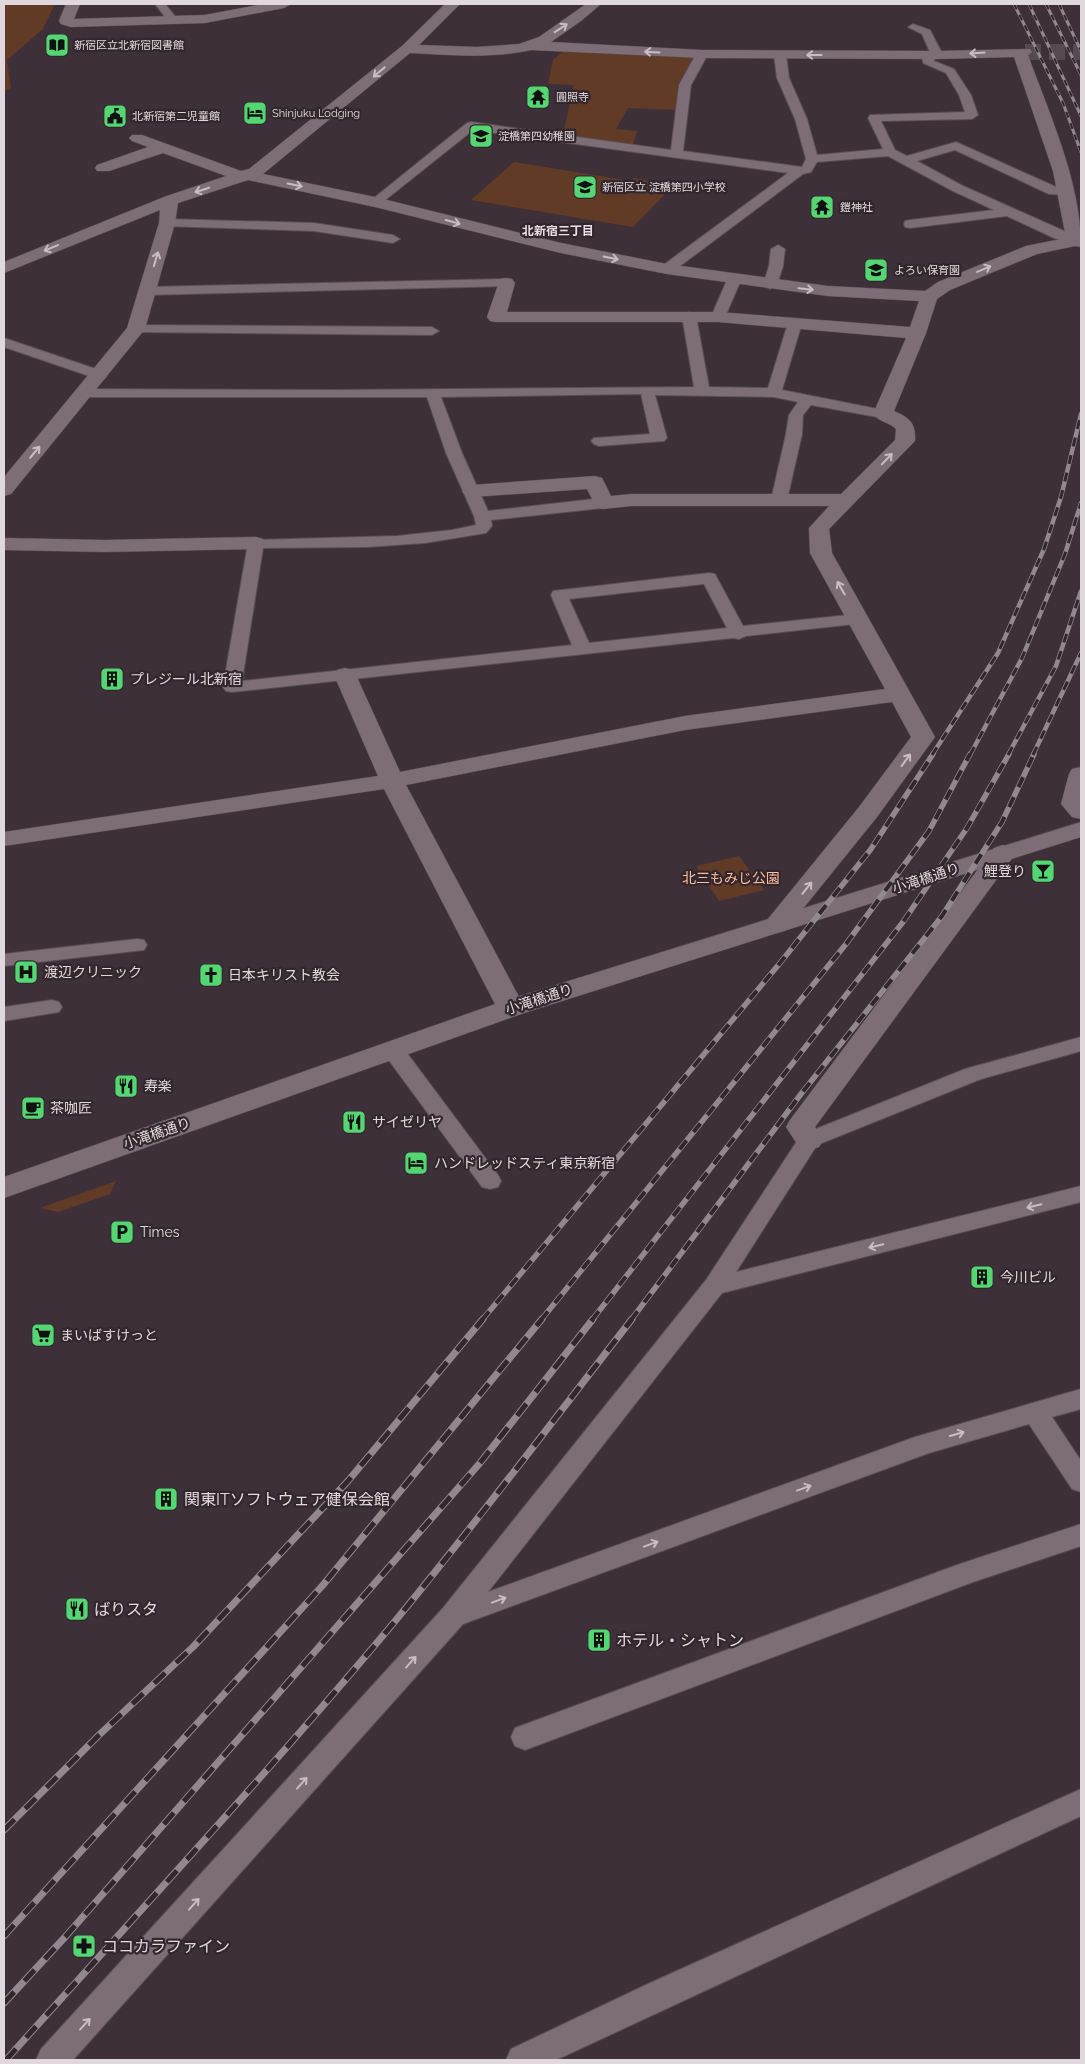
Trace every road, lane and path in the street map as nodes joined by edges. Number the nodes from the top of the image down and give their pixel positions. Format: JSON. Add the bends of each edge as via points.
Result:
{"nodes":[{"id":1,"x":73,"y":4,"type":"edge"},
{"id":2,"x":160,"y":4,"type":"edge"},
{"id":3,"x":284,"y":4,"type":"edge"},
{"id":4,"x":454,"y":4,"type":"edge"},
{"id":5,"x":594,"y":4,"type":"edge"},
{"id":6,"x":173,"y":20,"type":"junction"},
{"id":7,"x":913,"y":27,"type":"dead end"},
{"id":8,"x":525,"y":45,"type":"junction"},
{"id":9,"x":407,"y":48,"type":"junction"},
{"id":10,"x":702,"y":54,"type":"junction"},
{"id":11,"x":780,"y":55,"type":"junction"},
{"id":12,"x":932,"y":55,"type":"junction"},
{"id":13,"x":137,"y":138,"type":"dead end"},
{"id":14,"x":162,"y":148,"type":"junction"},
{"id":15,"x":890,"y":152,"type":"junction"},
{"id":16,"x":676,"y":155,"type":"junction"},
{"id":17,"x":812,"y":160,"type":"junction"},
{"id":18,"x":905,"y":161,"type":"junction"},
{"id":19,"x":103,"y":168,"type":"dead end"},
{"id":20,"x":799,"y":171,"type":"junction"},
{"id":21,"x":245,"y":176,"type":"junction"},
{"id":22,"x":1066,"y":192,"type":"junction"},
{"id":23,"x":170,"y":200,"type":"junction"},
{"id":24,"x":375,"y":202,"type":"junction"},
{"id":25,"x":1008,"y":212,"type":"junction"},
{"id":26,"x":167,"y":223,"type":"junction"},
{"id":27,"x":910,"y":224,"type":"dead end"},
{"id":28,"x":394,"y":239,"type":"dead end"},
{"id":29,"x":1078,"y":241,"type":"edge"},
{"id":30,"x":778,"y":249,"type":"dead end"},
{"id":31,"x":4,"y":268,"type":"edge"},
{"id":32,"x":667,"y":269,"type":"junction"},
{"id":33,"x":734,"y":280,"type":"junction"},
{"id":34,"x":506,"y":283,"type":"joint"},
{"id":35,"x":770,"y":285,"type":"junction"},
{"id":36,"x":146,"y":291,"type":"junction"},
{"id":37,"x":929,"y":296,"type":"junction"},
{"id":38,"x":689,"y":316,"type":"junction"},
{"id":39,"x":718,"y":317,"type":"junction"},
{"id":40,"x":795,"y":323,"type":"junction"},
{"id":41,"x":136,"y":329,"type":"junction"},
{"id":42,"x":432,"y":331,"type":"dead end"},
{"id":43,"x":917,"y":334,"type":"junction"},
{"id":44,"x":4,"y":342,"type":"edge"},
{"id":45,"x":100,"y":374,"type":"junction"},
{"id":46,"x":648,"y":390,"type":"junction"},
{"id":47,"x":702,"y":391,"type":"junction"},
{"id":48,"x":84,"y":392,"type":"junction"},
{"id":49,"x":432,"y":392,"type":"junction"},
{"id":50,"x":774,"y":393,"type":"junction"},
{"id":51,"x":808,"y":399,"type":"junction"},
{"id":52,"x":883,"y":414,"type":"junction"},
{"id":53,"x":599,"y":441,"type":"dead end"},
{"id":54,"x":4,"y":490,"type":"edge"},
{"id":55,"x":472,"y":491,"type":"junction"},
{"id":56,"x":779,"y":500,"type":"junction"},
{"id":57,"x":847,"y":500,"type":"junction"},
{"id":58,"x":603,"y":503,"type":"junction"},
{"id":59,"x":482,"y":516,"type":"junction"},
{"id":60,"x":4,"y":544,"type":"edge"},
{"id":61,"x":256,"y":544,"type":"junction"},
{"id":62,"x":858,"y":620,"type":"junction"},
{"id":63,"x":739,"y":634,"type":"junction"},
{"id":64,"x":583,"y":650,"type":"junction"},
{"id":65,"x":345,"y":675,"type":"junction"},
{"id":66,"x":899,"y":694,"type":"junction"},
{"id":67,"x":1081,"y":774,"type":"edge"},
{"id":68,"x":392,"y":781,"type":"junction"},
{"id":69,"x":1081,"y":812,"type":"edge"},
{"id":70,"x":1081,"y":829,"type":"edge"},
{"id":71,"x":4,"y":839,"type":"edge"},
{"id":72,"x":1003,"y":853,"type":"junction"},
{"id":73,"x":776,"y":925,"type":"junction"},
{"id":74,"x":137,"y":945,"type":"dead end"},
{"id":75,"x":4,"y":960,"type":"edge"},
{"id":76,"x":52,"y":1007,"type":"dead end"},
{"id":77,"x":511,"y":1008,"type":"junction"},
{"id":78,"x":4,"y":1014,"type":"edge"},
{"id":79,"x":1081,"y":1044,"type":"edge"},
{"id":80,"x":393,"y":1050,"type":"junction"},
{"id":81,"x":809,"y":1140,"type":"junction"},
{"id":82,"x":490,"y":1181,"type":"dead end"},
{"id":83,"x":4,"y":1188,"type":"edge"},
{"id":84,"x":1081,"y":1194,"type":"edge"},
{"id":85,"x":714,"y":1286,"type":"junction"},
{"id":86,"x":1081,"y":1399,"type":"edge"},
{"id":87,"x":1035,"y":1412,"type":"junction"},
{"id":88,"x":1081,"y":1482,"type":"edge"},
{"id":89,"x":1081,"y":1535,"type":"edge"},
{"id":90,"x":453,"y":1616,"type":"junction"},
{"id":91,"x":525,"y":1737,"type":"dead end"},
{"id":92,"x":1081,"y":1802,"type":"edge"},
{"id":93,"x":52,"y":2060,"type":"edge"},
{"id":94,"x":522,"y":2060,"type":"edge"}],
"edges":[{"from":1,"to":6,"type":"street","via":[[66,21],[71,23]]},
{"from":2,"to":6,"type":"lane"},
{"from":3,"to":6,"type":"street","via":[[205,19]]},
{"from":4,"to":9,"type":"street"},
{"from":8,"to":5,"type":"street","one_way":true,"via":[[542,40]]},
{"from":7,"to":12,"type":"lane","via":[[926,32]]},
{"from":8,"to":9,"type":"street","via":[[479,52]]},
{"from":10,"to":8,"type":"street","one_way":true},
{"from":9,"to":21,"type":"street","one_way":true,"via":[[263,167]]},
{"from":10,"to":11,"type":"street"},
{"from":10,"to":16,"type":"lane","via":[[685,85]]},
{"from":12,"to":11,"type":"street","one_way":true},
{"from":11,"to":17,"type":"lane","via":[[784,78],[801,119]]},
{"from":12,"to":15,"type":"lane","via":[[929,63],[950,71],[965,95],[972,115],[874,118]]},
{"from":22,"to":12,"type":"street","one_way":true,"via":[[1023,52]]},
{"from":13,"to":14,"type":"street"},
{"from":14,"to":19,"type":"street","via":[[129,164]]},
{"from":14,"to":21,"type":"street","via":[[205,158]]},
{"from":15,"to":17,"type":"lane"},
{"from":15,"to":18,"type":"lane"},
{"from":16,"to":20,"type":"lane"},
{"from":16,"to":24,"type":"lane","via":[[471,126]]},
{"from":17,"to":20,"type":"lane","via":[[808,169]]},
{"from":18,"to":22,"type":"lane","via":[[956,146],[1053,191]]},
{"from":18,"to":25,"type":"lane"},
{"from":20,"to":32,"type":"lane"},
{"from":21,"to":23,"type":"street","one_way":true},
{"from":21,"to":24,"type":"street","one_way":true},
{"from":22,"to":29,"type":"street"},
{"from":23,"to":26,"type":"street"},
{"from":23,"to":31,"type":"street","one_way":true},
{"from":24,"to":32,"type":"street","one_way":true,"via":[[561,248]]},
{"from":25,"to":27,"type":"lane"},
{"from":25,"to":29,"type":"lane"},
{"from":26,"to":28,"type":"lane","via":[[314,227]]},
{"from":36,"to":26,"type":"street","one_way":true},
{"from":37,"to":29,"type":"street","one_way":true,"via":[[944,286],[1032,250]]},
{"from":30,"to":35,"type":"lane"},
{"from":32,"to":33,"type":"street"},
{"from":33,"to":35,"type":"street"},
{"from":33,"to":39,"type":"lane"},
{"from":34,"to":36,"type":"lane"},
{"from":34,"to":38,"type":"street","via":[[496,317]]},
{"from":35,"to":37,"type":"street","one_way":true},
{"from":36,"to":41,"type":"street"},
{"from":37,"to":43,"type":"street"},
{"from":38,"to":39,"type":"street"},
{"from":38,"to":47,"type":"lane"},
{"from":39,"to":40,"type":"street"},
{"from":40,"to":43,"type":"street"},
{"from":40,"to":50,"type":"lane"},
{"from":41,"to":42,"type":"lane"},
{"from":41,"to":45,"type":"street"},
{"from":43,"to":52,"type":"street"},
{"from":44,"to":45,"type":"lane"},
{"from":45,"to":48,"type":"street"},
{"from":46,"to":47,"type":"lane"},
{"from":46,"to":49,"type":"lane"},
{"from":46,"to":53,"type":"lane","via":[[659,438]]},
{"from":47,"to":50,"type":"lane"},
{"from":48,"to":49,"type":"lane"},
{"from":54,"to":48,"type":"street","one_way":true},
{"from":49,"to":55,"type":"lane"},
{"from":50,"to":51,"type":"lane"},
{"from":51,"to":52,"type":"lane"},
{"from":51,"to":56,"type":"lane","via":[[796,415]]},
{"from":57,"to":52,"type":"street","one_way":true,"via":[[905,441],[906,428],[898,420]]},
{"from":55,"to":58,"type":"street","via":[[595,482]]},
{"from":55,"to":59,"type":"lane"},
{"from":56,"to":57,"type":"street"},
{"from":56,"to":58,"type":"street","via":[[631,500]]},
{"from":62,"to":57,"type":"street","one_way":true,"via":[[821,553],[819,528]]},
{"from":58,"to":59,"type":"lane"},
{"from":59,"to":61,"type":"lane","via":[[484,526],[480,530],[415,540]]},
{"from":60,"to":61,"type":"street"},
{"from":61,"to":65,"type":"lane","via":[[232,687]]},
{"from":62,"to":63,"type":"lane"},
{"from":62,"to":66,"type":"street"},
{"from":63,"to":64,"type":"lane"},
{"from":63,"to":64,"type":"lane","via":[[709,578],[558,595]]},
{"from":64,"to":65,"type":"lane"},
{"from":65,"to":68,"type":"street"},
{"from":66,"to":68,"type":"street","via":[[685,723]]},
{"from":73,"to":66,"type":"street","one_way":true,"via":[[923,738]]},
{"from":67,"to":69,"type":"street","via":[[1073,804]]},
{"from":68,"to":71,"type":"street"},
{"from":68,"to":77,"type":"street"},
{"from":70,"to":72,"type":"street","name":"小滝橋通り"},
{"from":72,"to":73,"type":"street","name":"小滝橋通り"},
{"from":72,"to":81,"type":"street","via":[[800,1127]]},
{"from":73,"to":77,"type":"street","name":"小滝橋通り"},
{"from":74,"to":75,"type":"lane"},
{"from":76,"to":78,"type":"lane"},
{"from":77,"to":80,"type":"street","name":"小滝橋通り"},
{"from":79,"to":81,"type":"lane","via":[[973,1074]]},
{"from":80,"to":82,"type":"lane"},
{"from":80,"to":83,"type":"street","name":"小滝橋通り"},
{"from":81,"to":85,"type":"lane"},
{"from":84,"to":85,"type":"lane","one_way":true},
{"from":85,"to":90,"type":"lane"},
{"from":86,"to":87,"type":"lane"},
{"from":87,"to":88,"type":"lane"},
{"from":90,"to":87,"type":"lane","one_way":true,"via":[[924,1444]]},
{"from":89,"to":91,"type":"lane","via":[[966,1573]]},
{"from":93,"to":90,"type":"lane","one_way":true},
{"from":92,"to":94,"type":"lane"}]}
